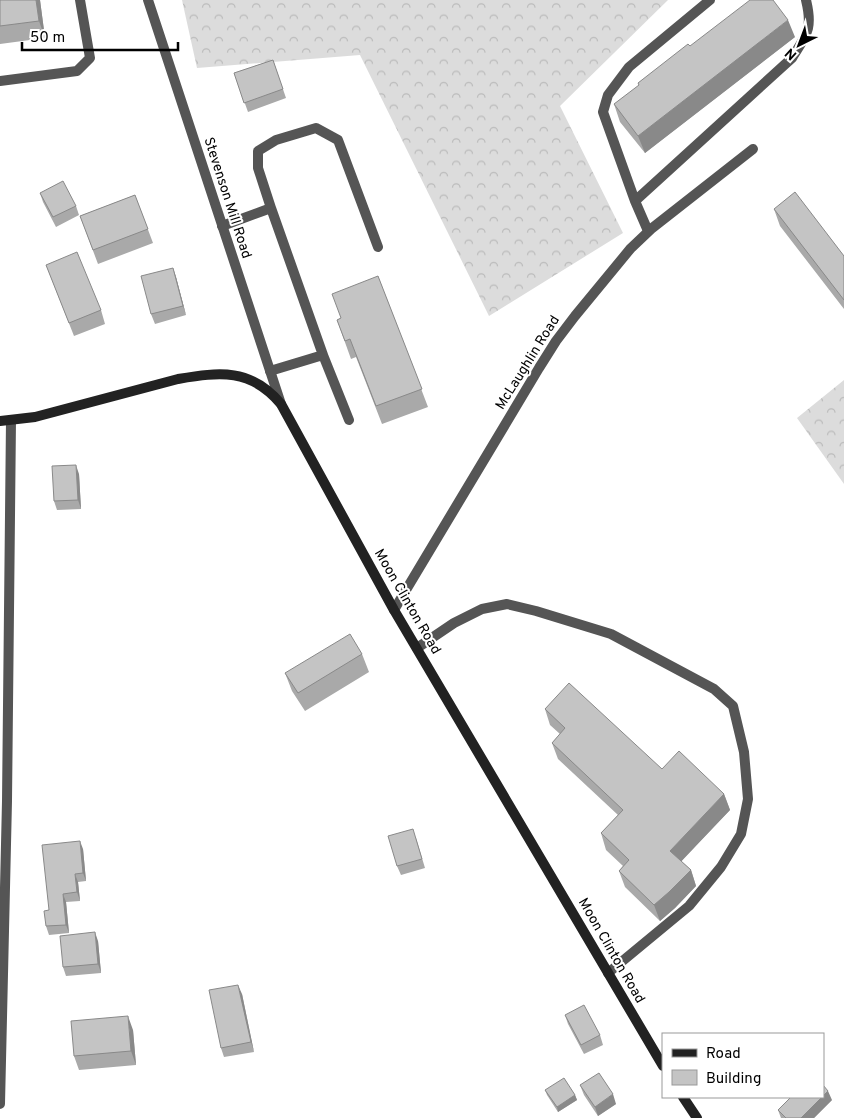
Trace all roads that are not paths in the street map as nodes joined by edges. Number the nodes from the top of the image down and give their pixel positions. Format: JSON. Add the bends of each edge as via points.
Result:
{"nodes":[{"id":1,"x":80,"y":0,"type":"edge"},
{"id":2,"x":148,"y":0,"type":"edge"},
{"id":3,"x":710,"y":0,"type":"edge"},
{"id":4,"x":806,"y":0,"type":"edge"},
{"id":5,"x":0,"y":81,"type":"edge"},
{"id":6,"x":753,"y":149,"type":"dead end"},
{"id":7,"x":635,"y":201,"type":"junction"},
{"id":8,"x":271,"y":208,"type":"junction"},
{"id":9,"x":222,"y":226,"type":"junction"},
{"id":10,"x":648,"y":231,"type":"junction"},
{"id":11,"x":378,"y":247,"type":"dead end"},
{"id":12,"x":323,"y":355,"type":"junction"},
{"id":13,"x":270,"y":372,"type":"junction"},
{"id":14,"x":281,"y":404,"type":"junction"},
{"id":15,"x":11,"y":420,"type":"junction"},
{"id":16,"x":349,"y":420,"type":"dead end"},
{"id":17,"x":0,"y":421,"type":"edge"},
{"id":18,"x":394,"y":610,"type":"junction"},
{"id":19,"x":417,"y":648,"type":"junction"},
{"id":20,"x":608,"y":973,"type":"junction"},
{"id":21,"x":662,"y":1064,"type":"edge"},
{"id":22,"x":684,"y":1098,"type":"edge"},
{"id":23,"x":0,"y":1104,"type":"edge"},
{"id":24,"x":697,"y":1118,"type":"edge"}],
"edges":[{"from":1,"to":5,"type":"street","via":[[90,58],[77,70]]},
{"from":2,"to":9,"type":"street","name":"Stevenson Mill Road"},
{"from":3,"to":7,"type":"street","via":[[630,67],[608,95],[603,112]]},
{"from":4,"to":7,"type":"street","via":[[810,18],[807,34],[792,58]]},
{"from":6,"to":10,"type":"street","name":"McLaughlin Road"},
{"from":7,"to":10,"type":"street"},
{"from":8,"to":9,"type":"street"},
{"from":8,"to":11,"type":"street","via":[[258,168],[258,151],[276,140],[316,128],[338,140]]},
{"from":8,"to":12,"type":"street"},
{"from":9,"to":13,"type":"street","name":"Stevenson Mill Road"},
{"from":10,"to":18,"type":"street","name":"McLaughlin Road","via":[[556,341]]},
{"from":12,"to":13,"type":"street"},
{"from":12,"to":16,"type":"street"},
{"from":13,"to":14,"type":"street","name":"Stevenson Mill Road"},
{"from":14,"to":15,"type":"street","name":"Moon Clinton Road","via":[[259,384],[241,376],[221,373],[178,379]]},
{"from":14,"to":18,"type":"street","name":"Moon Clinton Road"},
{"from":15,"to":17,"type":"street","name":"Moon Clinton Road"},
{"from":15,"to":23,"type":"street"},
{"from":18,"to":19,"type":"street","name":"Moon Clinton Road"},
{"from":19,"to":20,"type":"street","name":"Moon Clinton Road"},
{"from":19,"to":20,"type":"street","via":[[482,609],[507,604],[611,634],[714,689],[733,706],[744,752],[748,799],[741,834],[721,867],[689,906]]},
{"from":20,"to":21,"type":"street","name":"Moon Clinton Road"},
{"from":22,"to":24,"type":"street"}]}
